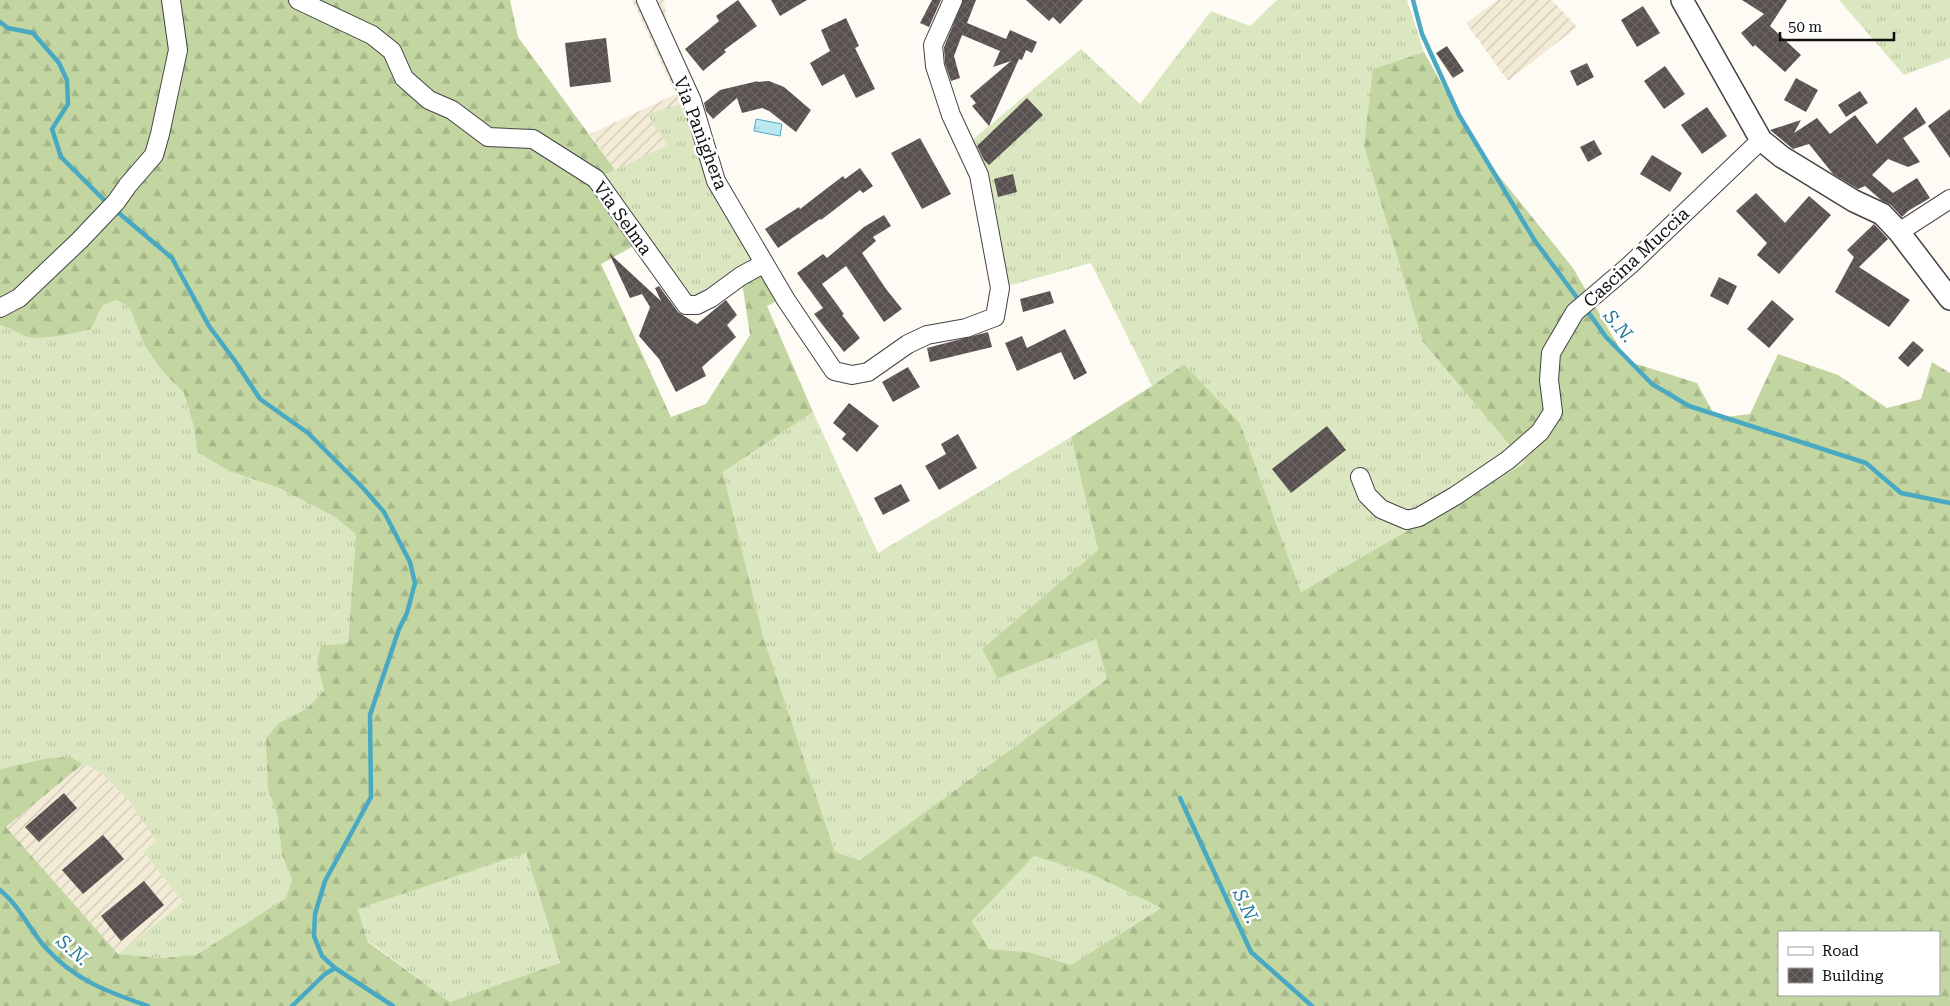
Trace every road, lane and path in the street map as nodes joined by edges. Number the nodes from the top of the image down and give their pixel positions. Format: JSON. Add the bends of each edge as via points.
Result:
{"nodes":[{"id":1,"x":171,"y":0,"type":"edge"},
{"id":2,"x":298,"y":0,"type":"edge"},
{"id":3,"x":646,"y":0,"type":"edge"},
{"id":4,"x":953,"y":0,"type":"edge"},
{"id":5,"x":1682,"y":0,"type":"edge"},
{"id":6,"x":1760,"y":140,"type":"junction"},
{"id":7,"x":1950,"y":199,"type":"edge"},
{"id":8,"x":1899,"y":232,"type":"junction"},
{"id":9,"x":763,"y":264,"type":"junction"},
{"id":10,"x":1950,"y":299,"type":"edge"},
{"id":11,"x":0,"y":308,"type":"edge"},
{"id":12,"x":1360,"y":477,"type":"dead end"}],
"edges":[{"from":1,"to":11,"type":"street","via":[[178,50],[154,155],[80,240],[19,298]]},
{"from":2,"to":9,"type":"street","name":"Via Selma","via":[[372,35],[392,50],[404,78],[429,100],[452,110],[488,137],[533,139],[596,178],[686,305],[697,305],[711,298]]},
{"from":3,"to":9,"type":"street","name":"Via Panighera","via":[[692,101],[716,181]]},
{"from":4,"to":9,"type":"street","name":"Via Panighera","via":[[933,44],[935,66],[951,116],[979,175],[1000,288],[995,317],[966,328],[927,335],[868,372],[852,376],[834,371]]},
{"from":5,"to":6,"type":"street"},
{"from":6,"to":8,"type":"street","via":[[1854,201],[1882,214]]},
{"from":6,"to":12,"type":"street","name":"Cascina Muccia","via":[[1630,265],[1582,306],[1551,353],[1549,380],[1553,412],[1540,432],[1508,460],[1455,496],[1419,517],[1407,520],[1381,509],[1367,495]]},
{"from":7,"to":8,"type":"street"},
{"from":8,"to":10,"type":"street"}]}
